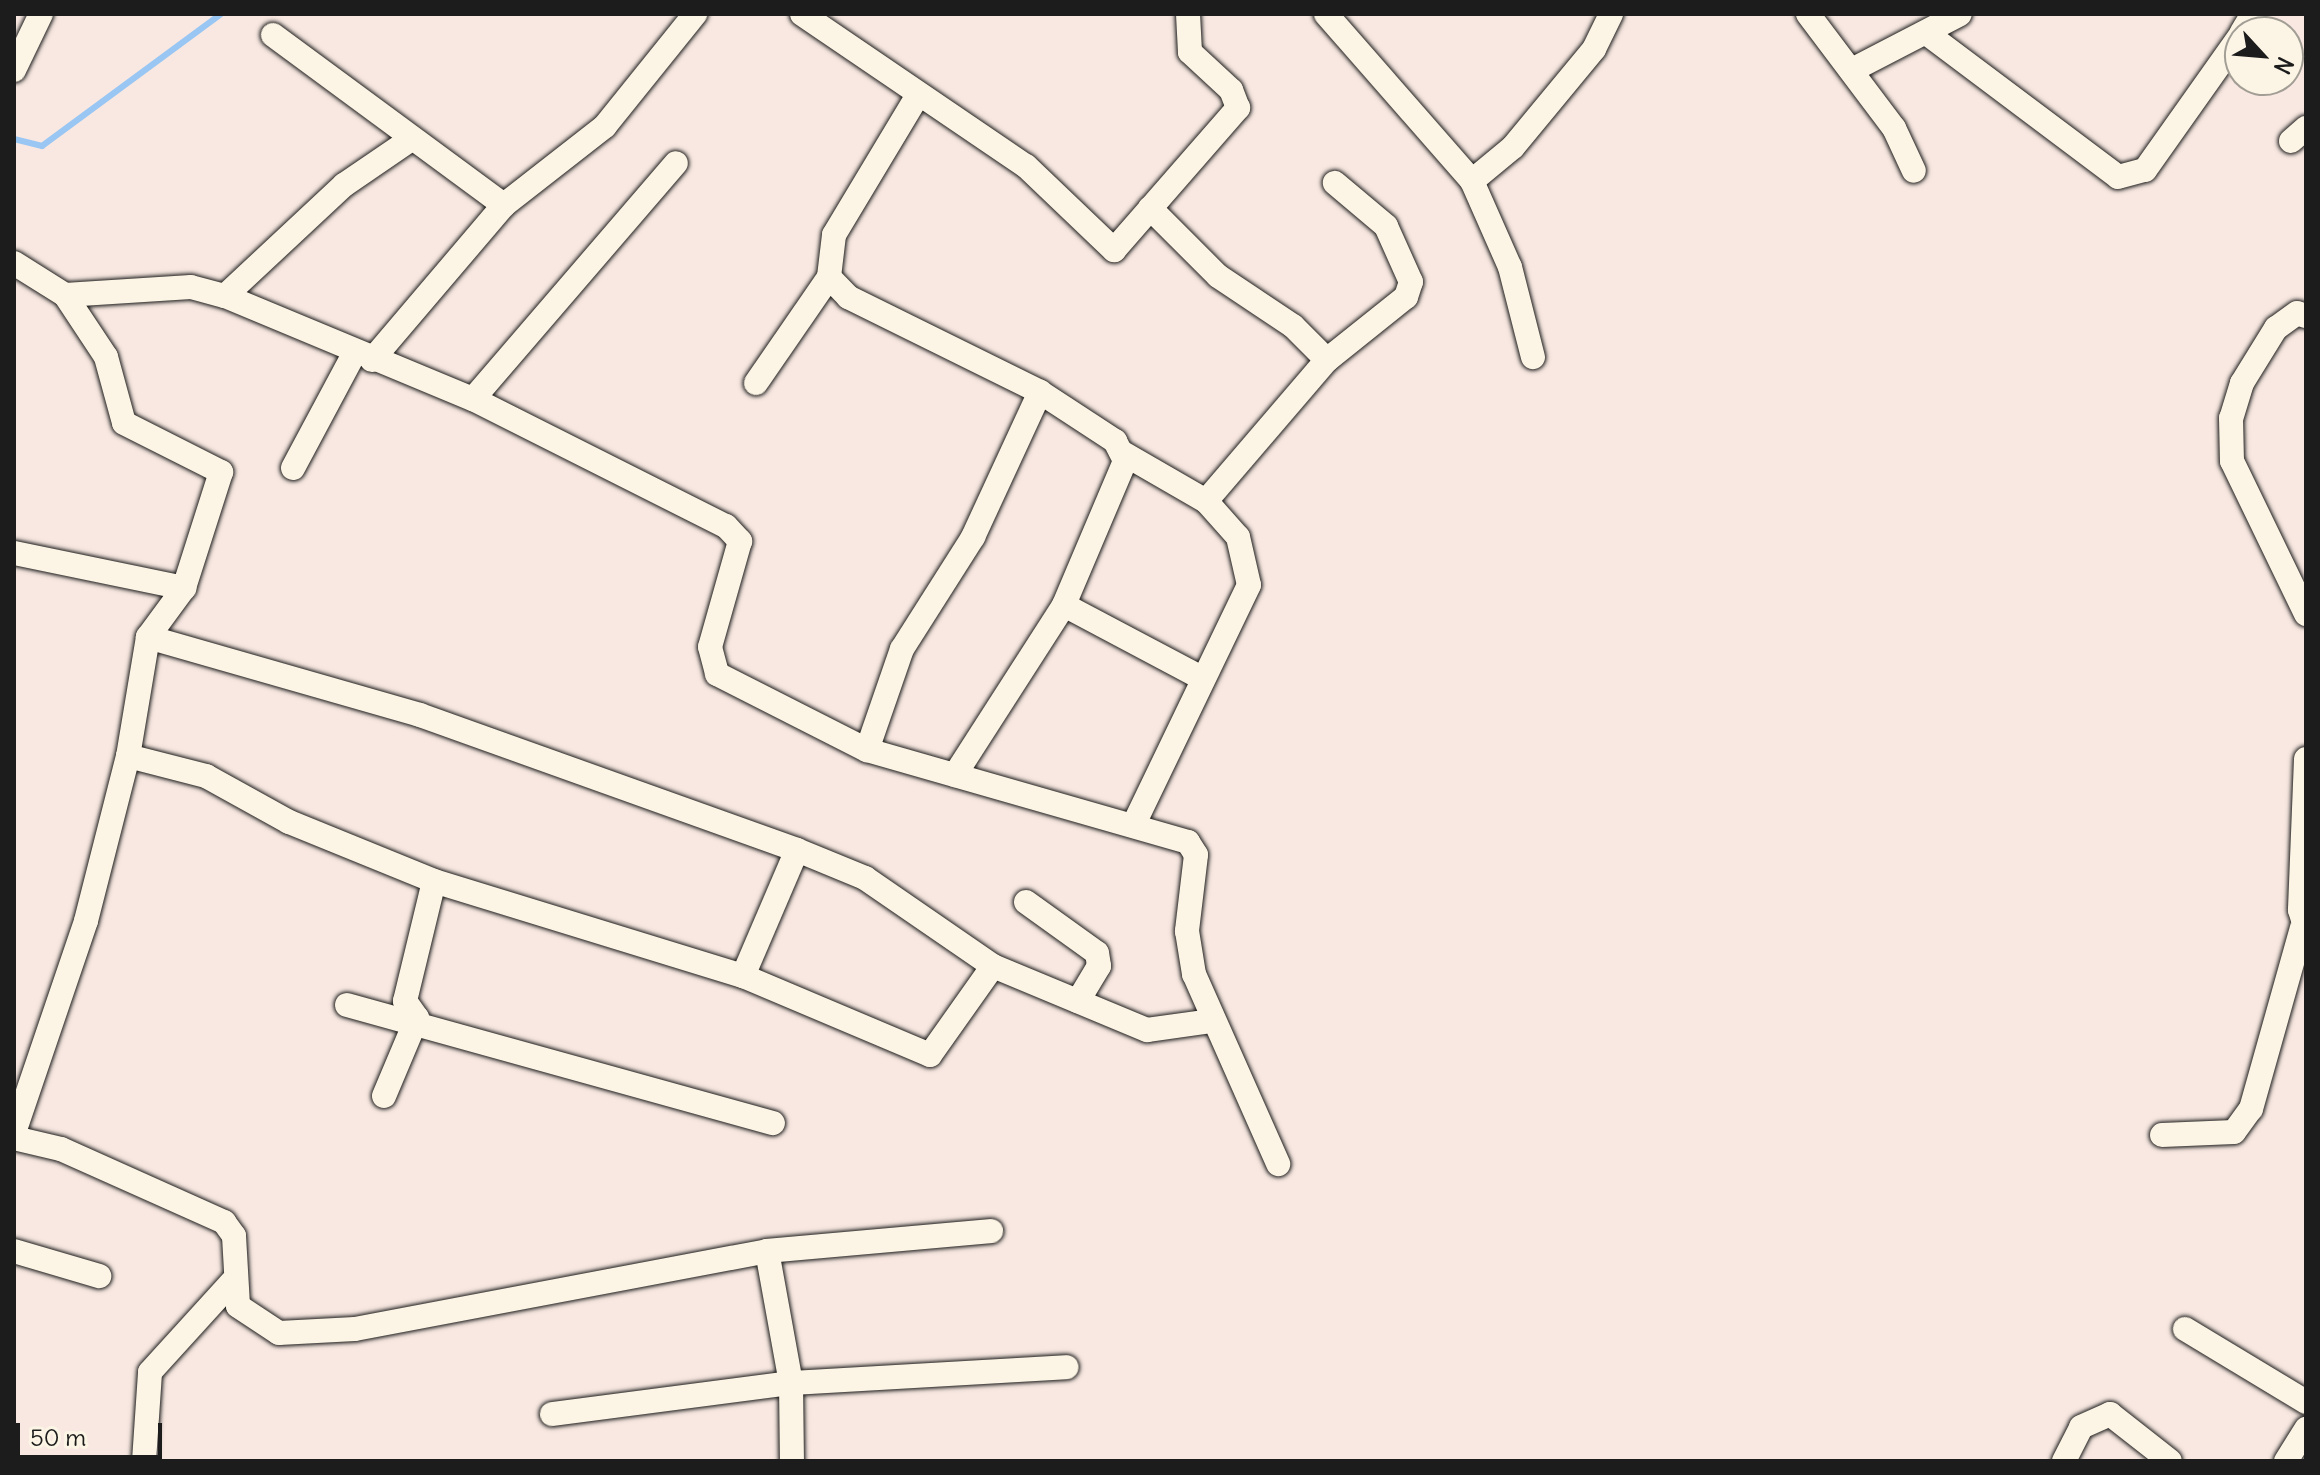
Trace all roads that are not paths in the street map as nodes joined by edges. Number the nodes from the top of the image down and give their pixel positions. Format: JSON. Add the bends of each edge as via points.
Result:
{"nodes":[{"id":1,"x":41,"y":14,"type":"edge"},
{"id":2,"x":695,"y":14,"type":"edge"},
{"id":3,"x":802,"y":14,"type":"edge"},
{"id":4,"x":1188,"y":14,"type":"edge"},
{"id":5,"x":1326,"y":14,"type":"edge"},
{"id":6,"x":1611,"y":14,"type":"edge"},
{"id":7,"x":1808,"y":14,"type":"edge"},
{"id":8,"x":1960,"y":14,"type":"edge"},
{"id":9,"x":273,"y":35,"type":"dead end"},
{"id":10,"x":1929,"y":35,"type":"junction"},
{"id":11,"x":2224,"y":58,"type":"edge"},
{"id":12,"x":1854,"y":69,"type":"junction"},
{"id":13,"x":14,"y":70,"type":"edge"},
{"id":14,"x":918,"y":95,"type":"junction"},
{"id":15,"x":410,"y":140,"type":"junction"},
{"id":16,"x":676,"y":163,"type":"dead end"},
{"id":17,"x":1914,"y":171,"type":"dead end"},
{"id":18,"x":1472,"y":181,"type":"junction"},
{"id":19,"x":1335,"y":183,"type":"dead end"},
{"id":20,"x":504,"y":205,"type":"junction"},
{"id":21,"x":1150,"y":208,"type":"junction"},
{"id":22,"x":14,"y":263,"type":"edge"},
{"id":23,"x":829,"y":277,"type":"junction"},
{"id":24,"x":65,"y":295,"type":"junction"},
{"id":25,"x":225,"y":296,"type":"junction"},
{"id":26,"x":2306,"y":316,"type":"edge"},
{"id":27,"x":364,"y":356,"type":"junction"},
{"id":28,"x":1533,"y":357,"type":"dead end"},
{"id":29,"x":1327,"y":360,"type":"junction"},
{"id":30,"x":756,"y":383,"type":"dead end"},
{"id":31,"x":1040,"y":392,"type":"junction"},
{"id":32,"x":473,"y":399,"type":"junction"},
{"id":33,"x":1121,"y":452,"type":"junction"},
{"id":34,"x":293,"y":468,"type":"dead end"},
{"id":35,"x":1206,"y":501,"type":"junction"},
{"id":36,"x":14,"y":553,"type":"edge"},
{"id":37,"x":184,"y":588,"type":"junction"},
{"id":38,"x":1064,"y":605,"type":"junction"},
{"id":39,"x":2306,"y":614,"type":"edge"},
{"id":40,"x":148,"y":637,"type":"junction"},
{"id":41,"x":1200,"y":677,"type":"junction"},
{"id":42,"x":867,"y":750,"type":"junction"},
{"id":43,"x":128,"y":756,"type":"junction"},
{"id":44,"x":2306,"y":759,"type":"edge"},
{"id":45,"x":955,"y":775,"type":"junction"},
{"id":46,"x":1134,"y":824,"type":"junction"},
{"id":47,"x":797,"y":850,"type":"junction"},
{"id":48,"x":434,"y":881,"type":"junction"},
{"id":49,"x":1026,"y":902,"type":"dead end"},
{"id":50,"x":2304,"y":929,"type":"edge"},
{"id":51,"x":993,"y":966,"type":"junction"},
{"id":52,"x":743,"y":976,"type":"junction"},
{"id":53,"x":1078,"y":1001,"type":"junction"},
{"id":54,"x":347,"y":1005,"type":"dead end"},
{"id":55,"x":417,"y":1018,"type":"junction"},
{"id":56,"x":1212,"y":1021,"type":"junction"},
{"id":57,"x":384,"y":1096,"type":"dead end"},
{"id":58,"x":773,"y":1123,"type":"dead end"},
{"id":59,"x":2162,"y":1135,"type":"dead end"},
{"id":60,"x":14,"y":1136,"type":"edge"},
{"id":61,"x":1278,"y":1164,"type":"dead end"},
{"id":62,"x":991,"y":1231,"type":"dead end"},
{"id":63,"x":14,"y":1251,"type":"edge"},
{"id":64,"x":767,"y":1251,"type":"junction"},
{"id":65,"x":99,"y":1276,"type":"dead end"},
{"id":66,"x":232,"y":1282,"type":"junction"},
{"id":67,"x":2185,"y":1329,"type":"dead end"},
{"id":68,"x":1067,"y":1367,"type":"dead end"},
{"id":69,"x":791,"y":1383,"type":"junction"},
{"id":70,"x":2306,"y":1402,"type":"edge"},
{"id":71,"x":552,"y":1414,"type":"dead end"},
{"id":72,"x":2306,"y":1429,"type":"edge"},
{"id":73,"x":144,"y":1461,"type":"edge"},
{"id":74,"x":792,"y":1461,"type":"edge"},
{"id":75,"x":2064,"y":1461,"type":"edge"},
{"id":76,"x":2170,"y":1461,"type":"edge"},
{"id":77,"x":2286,"y":1461,"type":"edge"}],
"edges":[{"from":1,"to":13,"type":"street"},
{"from":2,"to":20,"type":"street","via":[[605,126]]},
{"from":3,"to":14,"type":"street"},
{"from":4,"to":21,"type":"street","via":[[1190,52],[1231,90],[1238,108]]},
{"from":5,"to":18,"type":"street"},
{"from":6,"to":18,"type":"street","via":[[1594,49],[1513,147]]},
{"from":7,"to":12,"type":"street"},
{"from":8,"to":10,"type":"street"},
{"from":9,"to":15,"type":"street"},
{"from":10,"to":11,"type":"street","via":[[2118,177],[2145,170]]},
{"from":10,"to":12,"type":"street"},
{"from":12,"to":17,"type":"street"},
{"from":14,"to":21,"type":"street","via":[[1026,166],[1114,250]]},
{"from":14,"to":23,"type":"street","via":[[834,235]]},
{"from":15,"to":20,"type":"street"},
{"from":15,"to":25,"type":"street","via":[[344,185]]},
{"from":16,"to":32,"type":"street"},
{"from":18,"to":28,"type":"street","via":[[1510,267]]},
{"from":19,"to":29,"type":"street","via":[[1386,226],[1411,282],[1406,297]]},
{"from":20,"to":27,"type":"street"},
{"from":21,"to":29,"type":"street","via":[[1218,276],[1293,326]]},
{"from":22,"to":24,"type":"street"},
{"from":23,"to":30,"type":"street"},
{"from":23,"to":31,"type":"street","via":[[848,297]]},
{"from":24,"to":25,"type":"street","via":[[191,287]]},
{"from":24,"to":37,"type":"street","via":[[106,357],[124,423],[221,472]]},
{"from":25,"to":27,"type":"street"},
{"from":26,"to":39,"type":"street","via":[[2297,313],[2276,328],[2242,383],[2231,418],[2232,461]]},
{"from":27,"to":32,"type":"street"},
{"from":27,"to":34,"type":"street"},
{"from":29,"to":35,"type":"street"},
{"from":31,"to":33,"type":"street","via":[[1115,441]]},
{"from":31,"to":42,"type":"street","via":[[973,537],[902,649]]},
{"from":32,"to":42,"type":"street","via":[[726,526],[740,541],[710,647],[717,674]]},
{"from":33,"to":35,"type":"street"},
{"from":33,"to":38,"type":"street","via":[[1125,461]]},
{"from":35,"to":41,"type":"street","via":[[1238,537],[1249,585]]},
{"from":36,"to":37,"type":"street"},
{"from":37,"to":40,"type":"street"},
{"from":38,"to":41,"type":"street"},
{"from":38,"to":45,"type":"street"},
{"from":40,"to":43,"type":"street"},
{"from":40,"to":47,"type":"street","via":[[420,715]]},
{"from":41,"to":46,"type":"street"},
{"from":42,"to":45,"type":"street"},
{"from":43,"to":48,"type":"street","via":[[206,776],[289,822]]},
{"from":43,"to":60,"type":"street","via":[[86,921]]},
{"from":44,"to":50,"type":"street"},
{"from":45,"to":46,"type":"street"},
{"from":46,"to":56,"type":"street","via":[[1188,842],[1196,855],[1187,931]]},
{"from":47,"to":51,"type":"street","via":[[865,878]]},
{"from":47,"to":52,"type":"street"},
{"from":48,"to":52,"type":"street"},
{"from":48,"to":55,"type":"street","via":[[405,1001]]},
{"from":49,"to":53,"type":"street","via":[[1097,953],[1099,966]]},
{"from":50,"to":59,"type":"street","via":[[2251,1109],[2234,1132]]},
{"from":51,"to":52,"type":"street","via":[[930,1055]]},
{"from":51,"to":53,"type":"street"},
{"from":53,"to":56,"type":"street","via":[[1147,1030]]},
{"from":54,"to":55,"type":"street"},
{"from":55,"to":57,"type":"street"},
{"from":55,"to":58,"type":"street","via":[[464,1038]]},
{"from":56,"to":61,"type":"street"},
{"from":60,"to":66,"type":"street","via":[[61,1149],[224,1222],[234,1236]]},
{"from":62,"to":64,"type":"street"},
{"from":63,"to":65,"type":"street"},
{"from":64,"to":66,"type":"street","via":[[302,1334],[264,1329],[245,1316]]},
{"from":64,"to":69,"type":"street"},
{"from":66,"to":73,"type":"street","via":[[150,1372]]},
{"from":67,"to":70,"type":"street"},
{"from":68,"to":69,"type":"street"},
{"from":69,"to":71,"type":"street"},
{"from":69,"to":74,"type":"street"},
{"from":72,"to":77,"type":"street"},
{"from":75,"to":76,"type":"street","via":[[2081,1427],[2110,1414]]}]}
